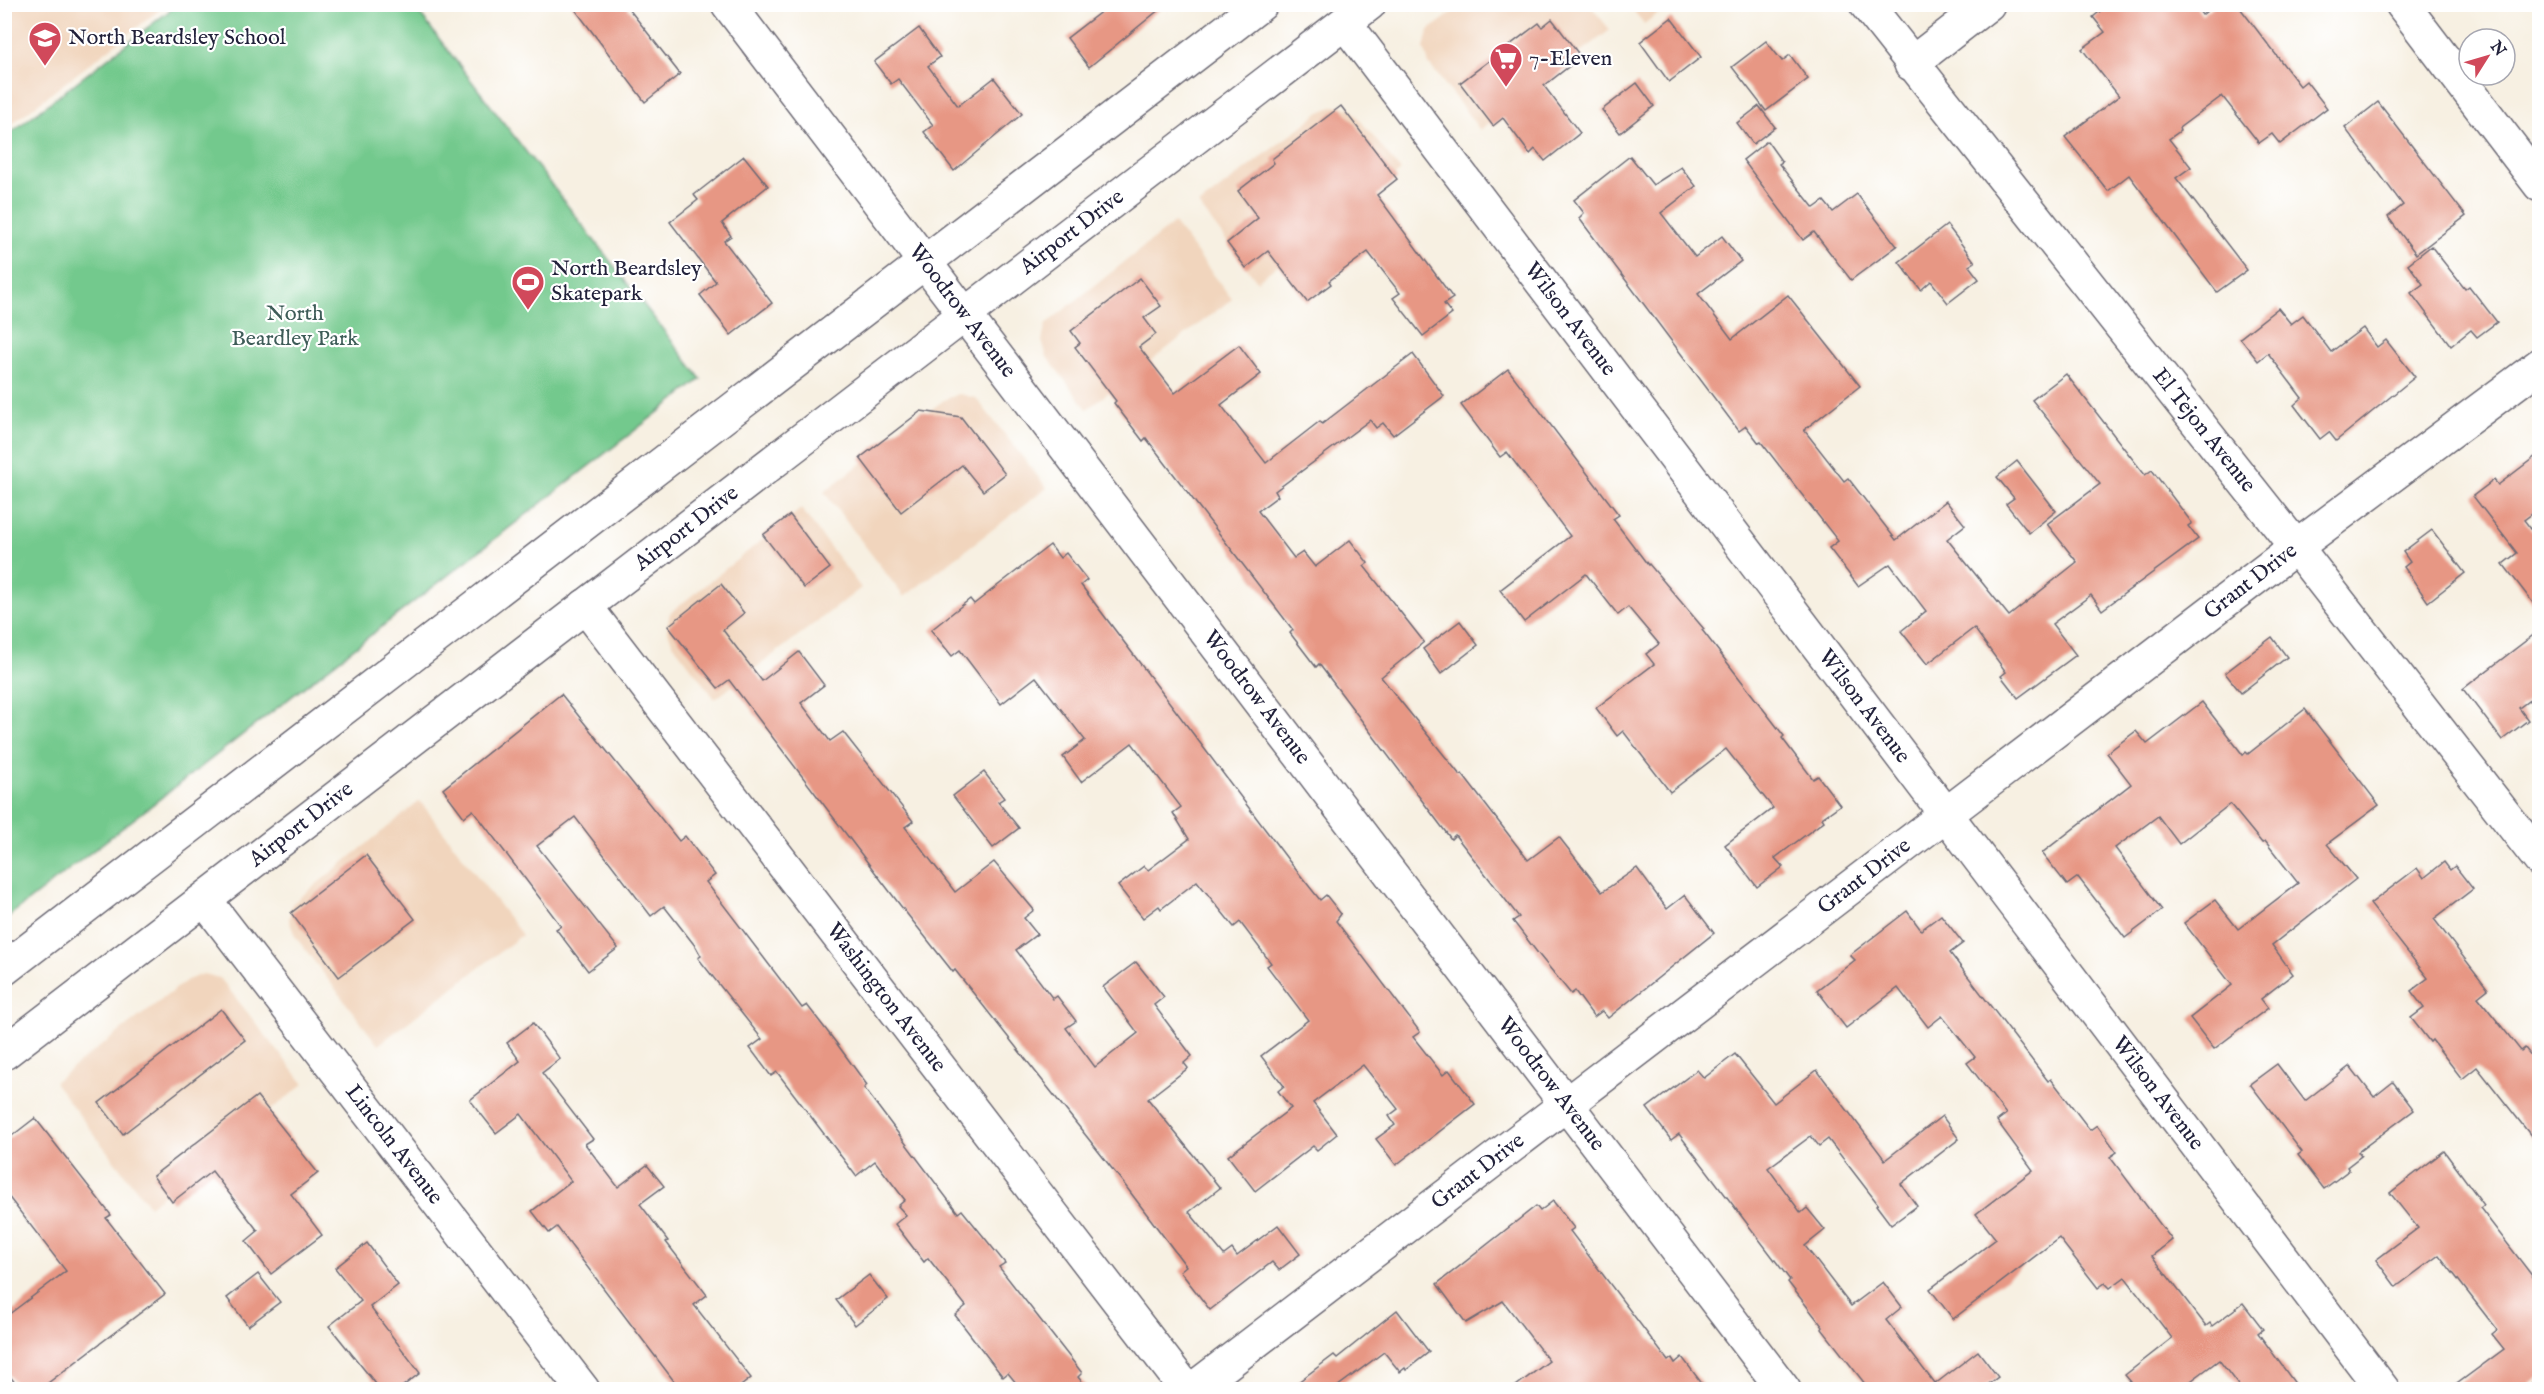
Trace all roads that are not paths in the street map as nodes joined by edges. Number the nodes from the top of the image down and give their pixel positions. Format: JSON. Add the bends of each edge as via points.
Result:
{"nodes":[{"id":1,"x":728,"y":4,"type":"edge"},
{"id":2,"x":1261,"y":4,"type":"edge"},
{"id":3,"x":1866,"y":4,"type":"edge"},
{"id":4,"x":1988,"y":4,"type":"edge"},
{"id":5,"x":2402,"y":4,"type":"edge"},
{"id":6,"x":1357,"y":14,"type":"edge"},
{"id":7,"x":1911,"y":64,"type":"junction"},
{"id":8,"x":2540,"y":185,"type":"edge"},
{"id":9,"x":926,"y":263,"type":"junction"},
{"id":10,"x":966,"y":316,"type":"junction"},
{"id":11,"x":2540,"y":365,"type":"edge"},
{"id":12,"x":2296,"y":547,"type":"junction"},
{"id":13,"x":585,"y":606,"type":"junction"},
{"id":14,"x":1945,"y":815,"type":"junction"},
{"id":15,"x":2540,"y":860,"type":"edge"},
{"id":16,"x":205,"y":900,"type":"junction"},
{"id":17,"x":4,"y":969,"type":"edge"},
{"id":18,"x":4,"y":1053,"type":"edge"},
{"id":19,"x":1566,"y":1104,"type":"junction"},
{"id":20,"x":583,"y":1389,"type":"edge"},
{"id":21,"x":1187,"y":1389,"type":"edge"},
{"id":22,"x":1192,"y":1389,"type":"edge"},
{"id":23,"x":1784,"y":1389,"type":"edge"},
{"id":24,"x":2383,"y":1389,"type":"edge"}],
"edges":[{"from":1,"to":9,"type":"street","name":"Woodrow Avenue"},
{"from":2,"to":9,"type":"street"},
{"from":3,"to":7,"type":"street","name":"El Tejon Avenue"},
{"from":4,"to":7,"type":"street"},
{"from":5,"to":8,"type":"street"},
{"from":6,"to":10,"type":"street","name":"Airport Drive"},
{"from":6,"to":14,"type":"street","name":"Wilson Avenue"},
{"from":7,"to":12,"type":"street","name":"El Tejon Avenue"},
{"from":9,"to":10,"type":"street","name":"Woodrow Avenue"},
{"from":9,"to":17,"type":"street"},
{"from":10,"to":13,"type":"street","name":"Airport Drive"},
{"from":10,"to":19,"type":"street","name":"Woodrow Avenue"},
{"from":11,"to":12,"type":"street","name":"Grant Drive"},
{"from":12,"to":14,"type":"street","name":"Grant Drive"},
{"from":12,"to":15,"type":"street","name":"El Tejon Avenue"},
{"from":13,"to":16,"type":"street","name":"Airport Drive"},
{"from":13,"to":21,"type":"street","name":"Washington Avenue"},
{"from":14,"to":19,"type":"street","name":"Grant Drive"},
{"from":14,"to":24,"type":"street","name":"Wilson Avenue"},
{"from":16,"to":18,"type":"street","name":"Airport Drive"},
{"from":16,"to":20,"type":"street","name":"Lincoln Avenue"},
{"from":19,"to":22,"type":"street","name":"Grant Drive"},
{"from":19,"to":23,"type":"street","name":"Woodrow Avenue"}]}
